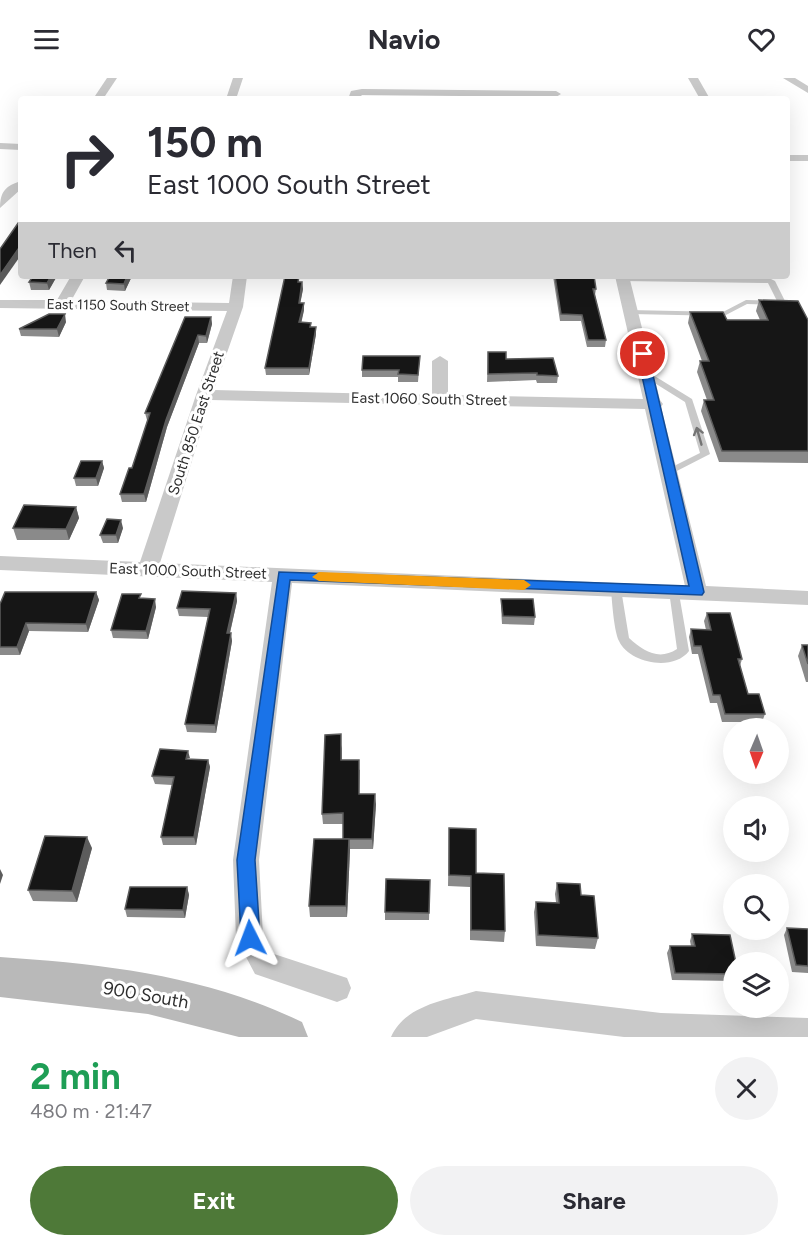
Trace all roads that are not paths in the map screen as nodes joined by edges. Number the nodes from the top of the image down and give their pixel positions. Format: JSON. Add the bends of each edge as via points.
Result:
{"nodes":[{"id":1,"x":112,"y":78,"type":"edge"},
{"id":2,"x":238,"y":78,"type":"edge"},
{"id":3,"x":693,"y":78,"type":"edge"},
{"id":4,"x":788,"y":78,"type":"edge"},
{"id":5,"x":808,"y":90,"type":"edge"},
{"id":6,"x":555,"y":93,"type":"edge"},
{"id":7,"x":100,"y":96,"type":"edge"},
{"id":8,"x":232,"y":96,"type":"edge"},
{"id":9,"x":354,"y":96,"type":"edge"},
{"id":10,"x":703,"y":96,"type":"edge"},
{"id":11,"x":0,"y":146,"type":"edge"},
{"id":12,"x":18,"y":147,"type":"edge"},
{"id":13,"x":790,"y":158,"type":"edge"},
{"id":14,"x":808,"y":158,"type":"edge"},
{"id":15,"x":18,"y":186,"type":"edge"},
{"id":16,"x":0,"y":204,"type":"edge"},
{"id":17,"x":76,"y":279,"type":"edge"},
{"id":18,"x":240,"y":279,"type":"edge"},
{"id":19,"x":624,"y":279,"type":"edge"},
{"id":20,"x":697,"y":279,"type":"edge"},
{"id":21,"x":0,"y":304,"type":"edge"},
{"id":22,"x":63,"y":304,"type":"junction"},
{"id":23,"x":236,"y":307,"type":"junction"},
{"id":24,"x":632,"y":312,"type":"junction"},
{"id":25,"x":440,"y":361,"type":"dead end"},
{"id":26,"x":648,"y":375,"type":"junction"},
{"id":27,"x":204,"y":395,"type":"junction"},
{"id":28,"x":440,"y":399,"type":"junction"},
{"id":29,"x":655,"y":404,"type":"junction"},
{"id":30,"x":669,"y":472,"type":"junction"},
{"id":31,"x":0,"y":563,"type":"edge"},
{"id":32,"x":148,"y":569,"type":"junction"},
{"id":33,"x":284,"y":575,"type":"junction"},
{"id":34,"x":616,"y":589,"type":"junction"},
{"id":35,"x":674,"y":591,"type":"junction"},
{"id":36,"x":697,"y":592,"type":"junction"},
{"id":37,"x":808,"y":598,"type":"edge"},
{"id":38,"x":0,"y":977,"type":"edge"},
{"id":39,"x":337,"y":988,"type":"dead end"},
{"id":40,"x":808,"y":1033,"type":"edge"},
{"id":41,"x":287,"y":1037,"type":"edge"},
{"id":42,"x":406,"y":1037,"type":"edge"}],
"edges":[{"from":1,"to":7,"type":"street"},
{"from":2,"to":8,"type":"street"},
{"from":3,"to":10,"type":"street"},
{"from":4,"to":5,"type":"street"},
{"from":6,"to":9,"type":"street"},
{"from":11,"to":12,"type":"street"},
{"from":13,"to":14,"type":"street"},
{"from":15,"to":16,"type":"street"},
{"from":17,"to":22,"type":"street"},
{"from":18,"to":23,"type":"street","name":"South 850 East Street"},
{"from":19,"to":24,"type":"street"},
{"from":20,"to":24,"type":"lane","via":[[771,281],[782,303],[746,302],[724,314]]},
{"from":21,"to":22,"type":"street","name":"East 1150 South Street"},
{"from":22,"to":23,"type":"street","name":"East 1150 South Street"},
{"from":23,"to":27,"type":"street","name":"South 850 East Street"},
{"from":24,"to":26,"type":"street"},
{"from":25,"to":28,"type":"street"},
{"from":26,"to":29,"type":"street"},
{"from":30,"to":26,"type":"lane","one_way":true,"via":[[705,454],[689,401]]},
{"from":27,"to":28,"type":"street","name":"East 1060 South Street"},
{"from":27,"to":32,"type":"street","name":"South 850 East Street"},
{"from":28,"to":29,"type":"street","name":"East 1060 South Street"},
{"from":29,"to":30,"type":"street"},
{"from":30,"to":36,"type":"street"},
{"from":31,"to":32,"type":"street","name":"East 1000 South Street"},
{"from":32,"to":33,"type":"street","name":"East 1000 South Street"},
{"from":33,"to":34,"type":"street","name":"East 1000 South Street"},
{"from":33,"to":39,"type":"street","via":[[246,860],[250,938],[265,964]]},
{"from":34,"to":35,"type":"street","name":"East 1000 South Street"},
{"from":34,"to":35,"type":"lane","via":[[624,640],[650,659],[665,660],[682,651]]},
{"from":35,"to":36,"type":"street","name":"East 1000 South Street"},
{"from":36,"to":37,"type":"street","name":"East 1000 South Street"},
{"from":38,"to":41,"type":"street","name":"900 South","via":[[122,989],[221,1010]]},
{"from":40,"to":42,"type":"street","via":[[661,1027],[476,1005],[422,1022]]}]}
